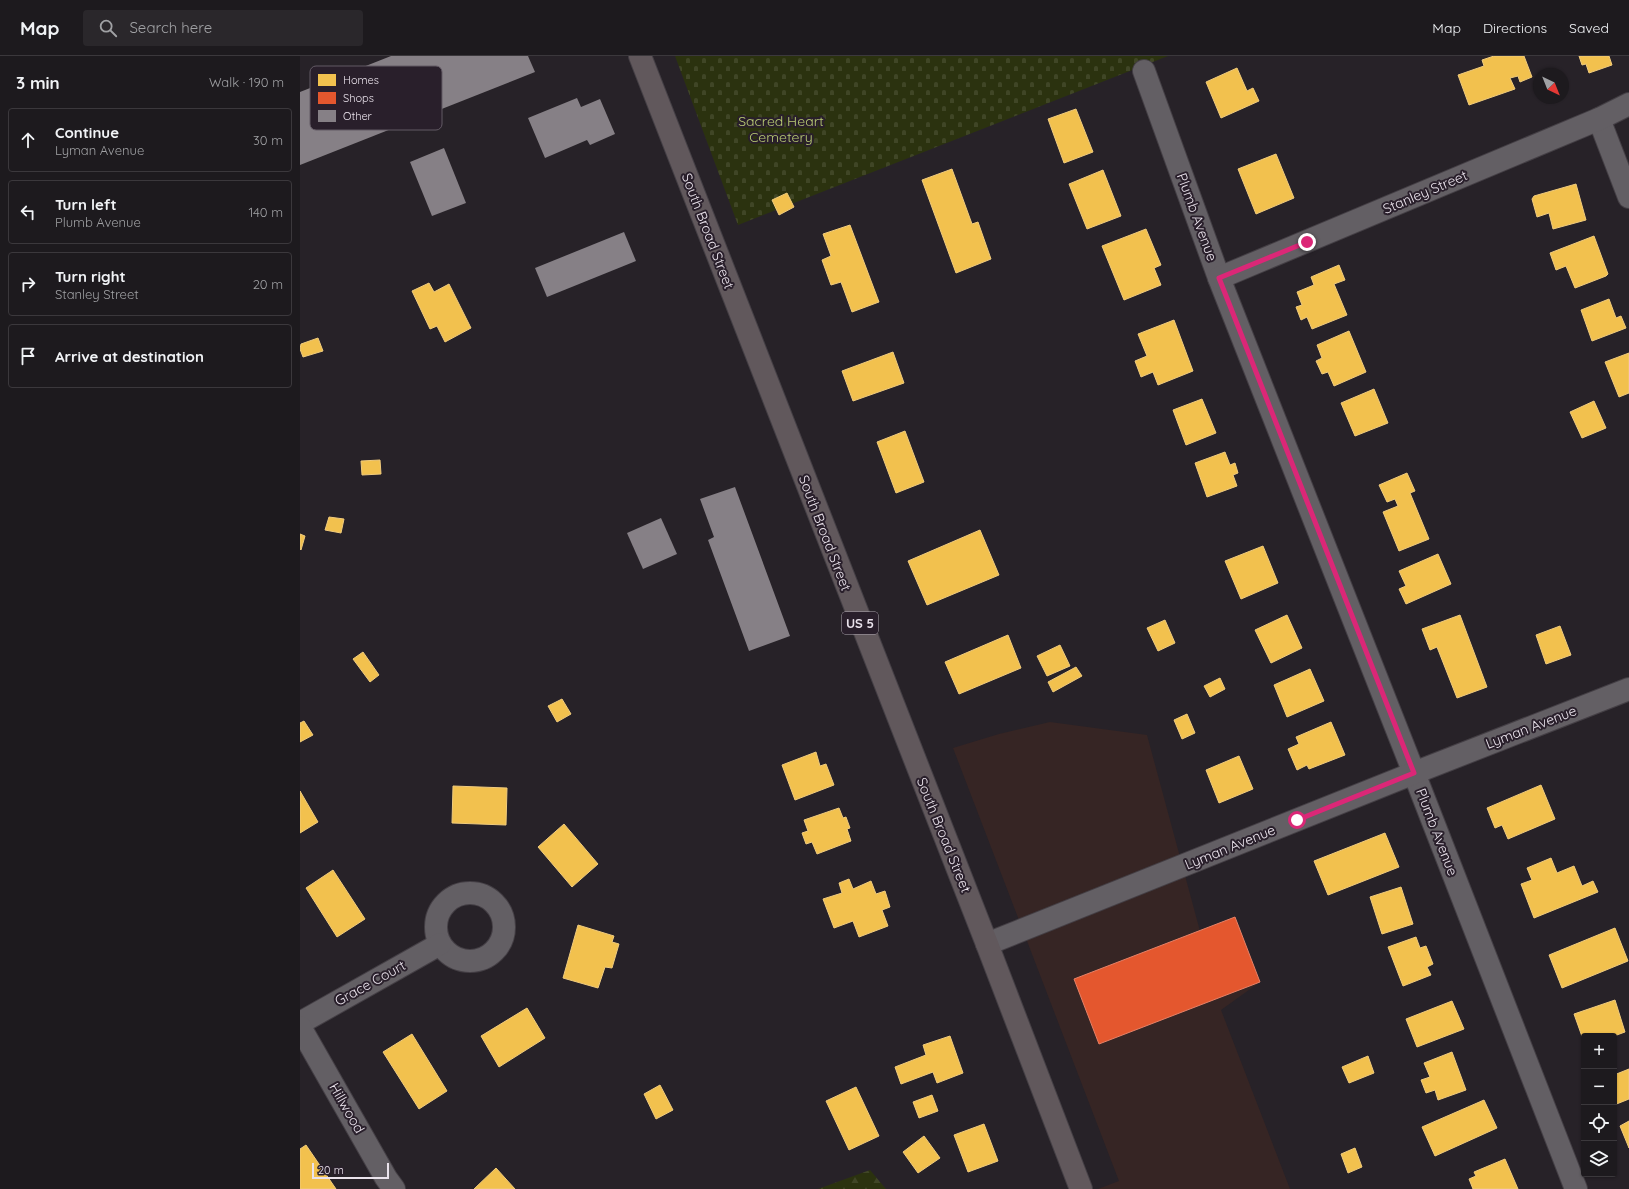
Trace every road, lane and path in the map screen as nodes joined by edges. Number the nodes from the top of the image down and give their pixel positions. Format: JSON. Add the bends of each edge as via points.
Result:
{"nodes":[{"id":1,"x":640,"y":56,"type":"edge"},
{"id":2,"x":1144,"y":71,"type":"dead end"},
{"id":3,"x":1629,"y":104,"type":"edge"},
{"id":4,"x":1599,"y":119,"type":"junction"},
{"id":5,"x":1629,"y":197,"type":"edge"},
{"id":6,"x":1219,"y":278,"type":"junction"},
{"id":7,"x":1629,"y":689,"type":"edge"},
{"id":8,"x":1414,"y":773,"type":"junction"},
{"id":9,"x":440,"y":944,"type":"dead end"},
{"id":10,"x":987,"y":944,"type":"junction"},
{"id":11,"x":300,"y":1023,"type":"edge"},
{"id":12,"x":300,"y":1026,"type":"edge"},
{"id":13,"x":394,"y":1189,"type":"edge"},
{"id":14,"x":1081,"y":1189,"type":"edge"},
{"id":15,"x":1576,"y":1189,"type":"edge"}],
"edges":[{"from":1,"to":10,"type":"main road","name":"South Broad Street","number":"US 5"},
{"from":2,"to":6,"type":"street","name":"Plumb Avenue"},
{"from":3,"to":4,"type":"street","name":"Stanley Street"},
{"from":4,"to":5,"type":"street"},
{"from":4,"to":6,"type":"street","name":"Stanley Street"},
{"from":6,"to":8,"type":"street","name":"Plumb Avenue"},
{"from":7,"to":8,"type":"street","name":"Lyman Avenue"},
{"from":8,"to":10,"type":"street","name":"Lyman Avenue"},
{"from":8,"to":15,"type":"street","name":"Plumb Avenue"},
{"from":9,"to":11,"type":"street","name":"Grace Court"},
{"from":10,"to":14,"type":"main road","name":"South Broad Street","number":"US 5"},
{"from":12,"to":13,"type":"street","name":"Hillwood"}]}
